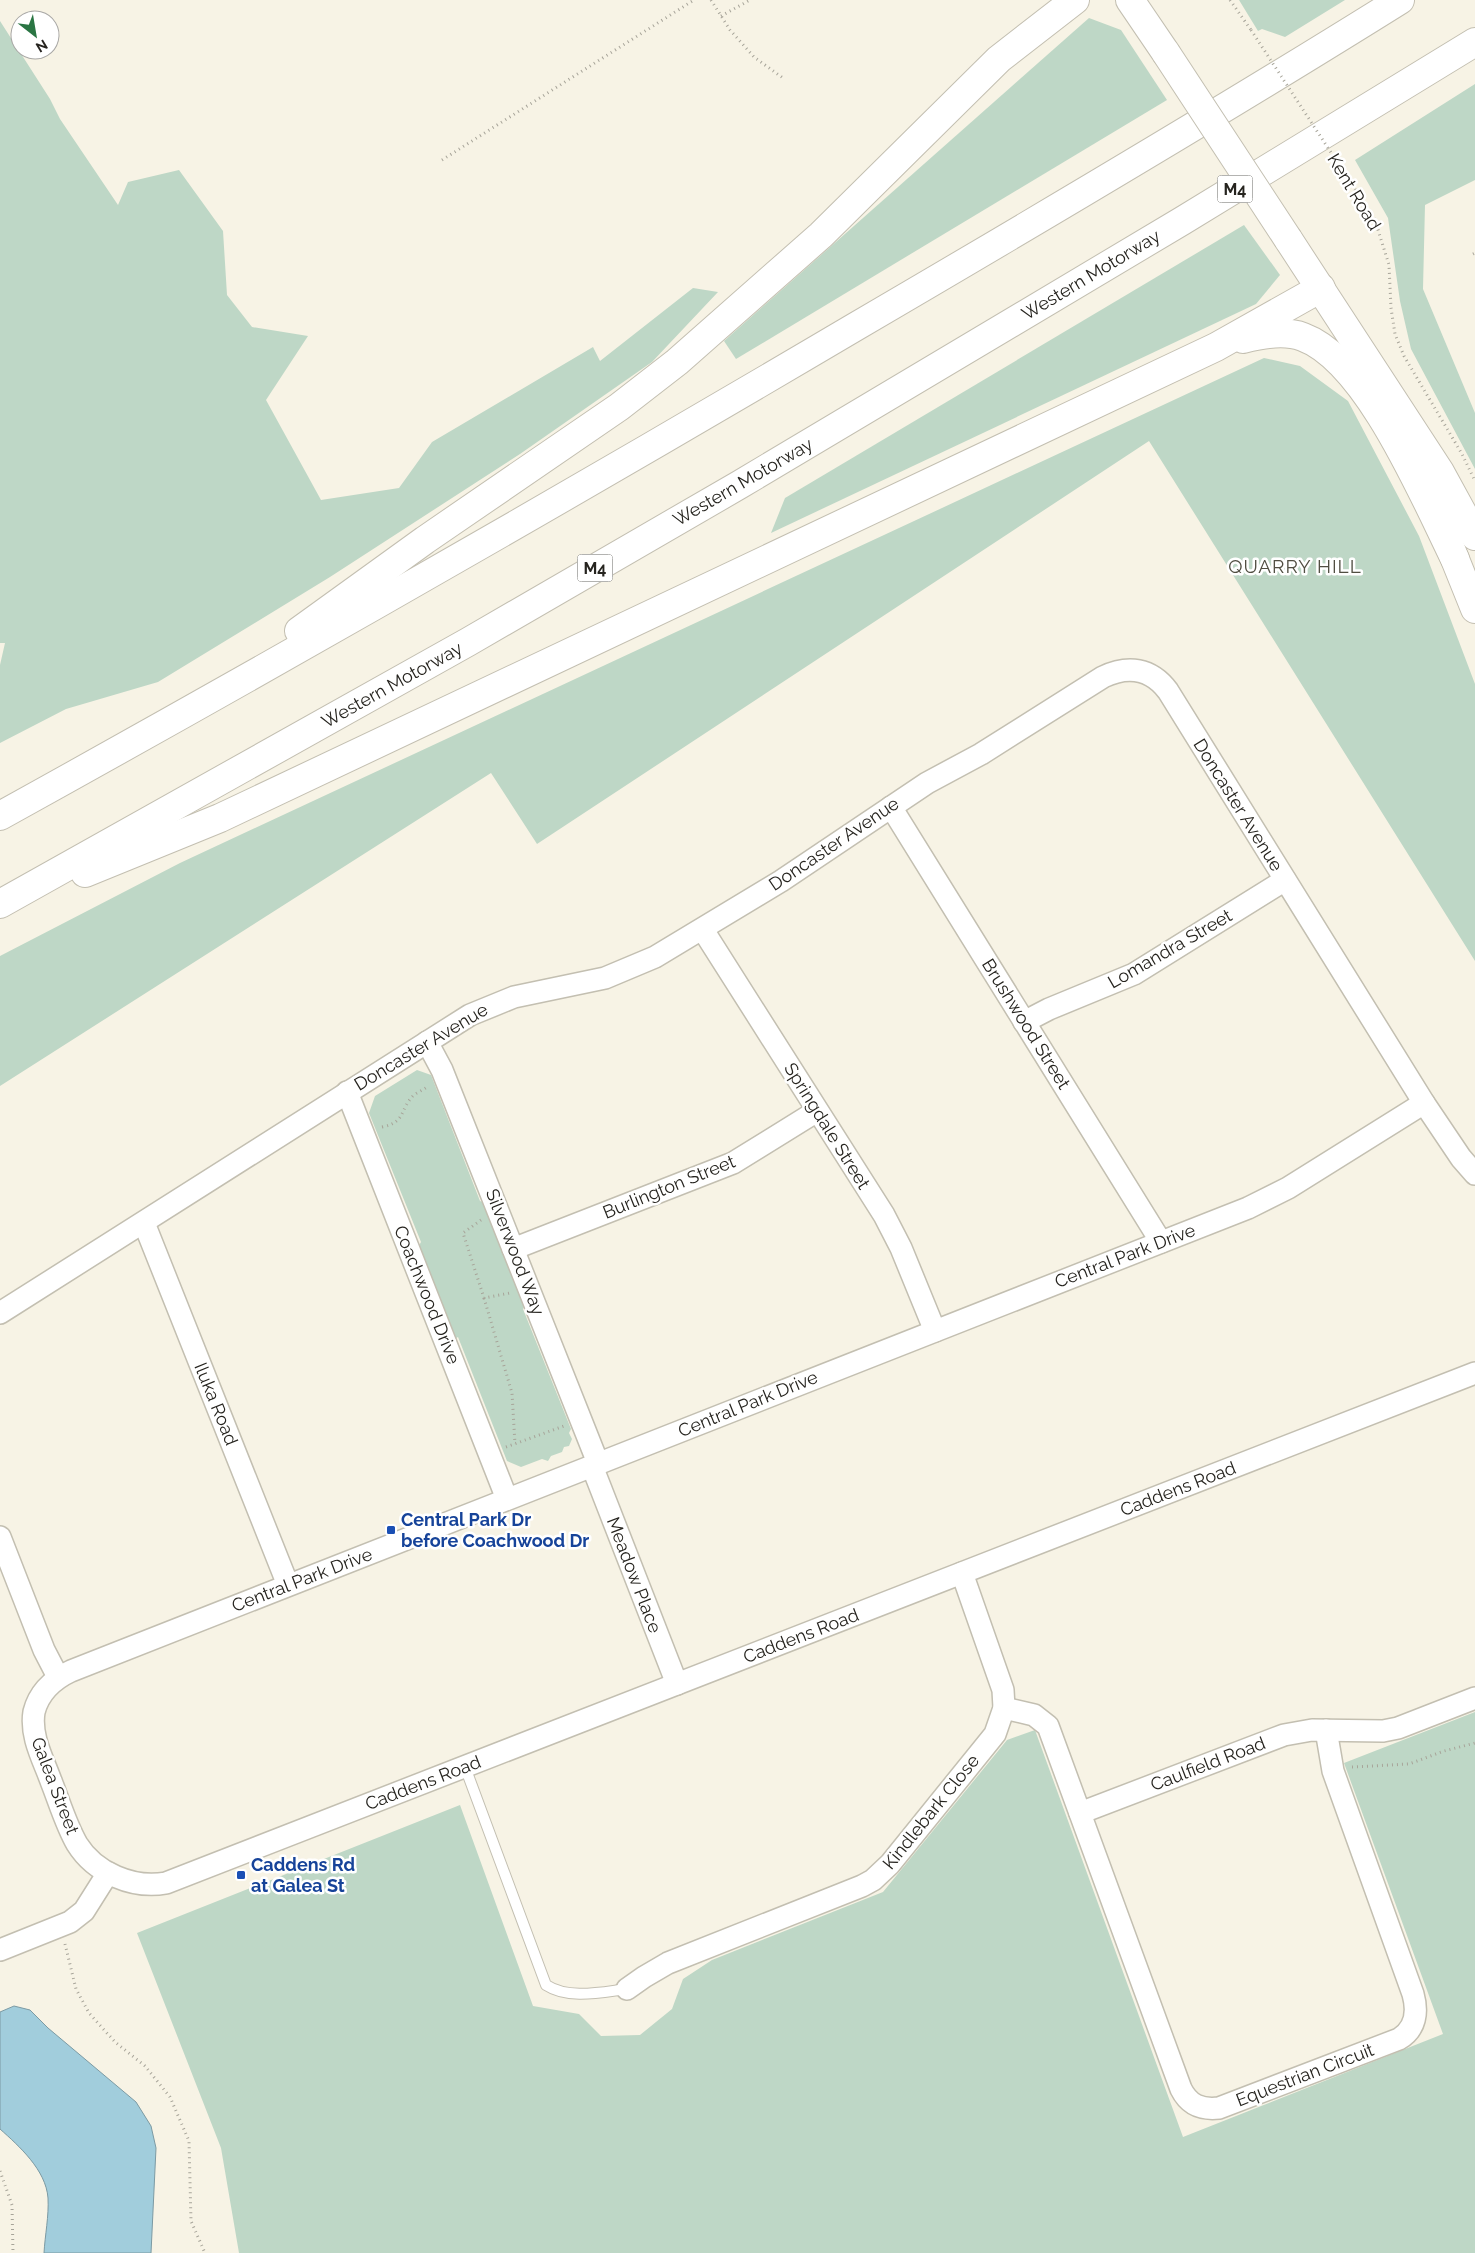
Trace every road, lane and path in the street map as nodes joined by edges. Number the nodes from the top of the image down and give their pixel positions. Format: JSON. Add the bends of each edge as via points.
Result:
{"nodes":[{"id":1,"x":694,"y":0,"type":"edge"},
{"id":2,"x":711,"y":0,"type":"edge"},
{"id":3,"x":750,"y":0,"type":"edge"},
{"id":4,"x":1043,"y":0,"type":"edge"},
{"id":5,"x":1075,"y":0,"type":"edge"},
{"id":6,"x":1130,"y":0,"type":"edge"},
{"id":7,"x":1230,"y":0,"type":"edge"},
{"id":8,"x":1400,"y":0,"type":"edge"},
{"id":9,"x":721,"y":16,"type":"junction"},
{"id":10,"x":1475,"y":42,"type":"edge"},
{"id":11,"x":999,"y":59,"type":"junction"},
{"id":12,"x":783,"y":78,"type":"dead end"},
{"id":13,"x":442,"y":160,"type":"dead end"},
{"id":14,"x":1321,"y":288,"type":"junction"},
{"id":15,"x":1216,"y":347,"type":"junction"},
{"id":16,"x":1393,"y":401,"type":"junction"},
{"id":17,"x":1475,"y":481,"type":"edge"},
{"id":18,"x":1475,"y":536,"type":"edge"},
{"id":19,"x":1455,"y":559,"type":"junction"},
{"id":20,"x":1475,"y":609,"type":"edge"},
{"id":21,"x":193,"y":709,"type":"junction"},
{"id":22,"x":891,"y":807,"type":"junction"},
{"id":23,"x":0,"y":816,"type":"edge"},
{"id":24,"x":1285,"y":880,"type":"junction"},
{"id":25,"x":0,"y":904,"type":"edge"},
{"id":26,"x":0,"y":907,"type":"edge"},
{"id":27,"x":703,"y":930,"type":"junction"},
{"id":28,"x":1024,"y":1022,"type":"junction"},
{"id":29,"x":427,"y":1042,"type":"junction"},
{"id":30,"x":433,"y":1083,"type":"dead end"},
{"id":31,"x":347,"y":1092,"type":"junction"},
{"id":32,"x":1424,"y":1103,"type":"junction"},
{"id":33,"x":818,"y":1111,"type":"junction"},
{"id":34,"x":379,"y":1127,"type":"dead end"},
{"id":35,"x":1475,"y":1174,"type":"edge"},
{"id":36,"x":484,"y":1218,"type":"dead end"},
{"id":37,"x":144,"y":1223,"type":"junction"},
{"id":38,"x":1161,"y":1242,"type":"junction"},
{"id":39,"x":514,"y":1249,"type":"junction"},
{"id":40,"x":517,"y":1292,"type":"dead end"},
{"id":41,"x":484,"y":1298,"type":"junction"},
{"id":42,"x":0,"y":1313,"type":"edge"},
{"id":43,"x":935,"y":1330,"type":"junction"},
{"id":44,"x":1475,"y":1373,"type":"edge"},
{"id":45,"x":568,"y":1424,"type":"dead end"},
{"id":46,"x":515,"y":1444,"type":"junction"},
{"id":47,"x":501,"y":1449,"type":"dead end"},
{"id":48,"x":595,"y":1464,"type":"junction"},
{"id":49,"x":508,"y":1499,"type":"junction"},
{"id":50,"x":0,"y":1537,"type":"edge"},
{"id":51,"x":962,"y":1573,"type":"junction"},
{"id":52,"x":288,"y":1585,"type":"junction"},
{"id":53,"x":58,"y":1677,"type":"junction"},
{"id":54,"x":677,"y":1684,"type":"junction"},
{"id":55,"x":1475,"y":1698,"type":"edge"},
{"id":56,"x":1004,"y":1708,"type":"junction"},
{"id":57,"x":1326,"y":1730,"type":"junction"},
{"id":58,"x":1475,"y":1744,"type":"edge"},
{"id":59,"x":465,"y":1767,"type":"junction"},
{"id":60,"x":1343,"y":1768,"type":"dead end"},
{"id":61,"x":1080,"y":1814,"type":"junction"},
{"id":62,"x":116,"y":1876,"type":"junction"},
{"id":63,"x":58,"y":1927,"type":"junction"},
{"id":64,"x":0,"y":1950,"type":"edge"},
{"id":65,"x":628,"y":1989,"type":"joint"},
{"id":66,"x":0,"y":2171,"type":"edge"},
{"id":67,"x":13,"y":2253,"type":"edge"},
{"id":68,"x":205,"y":2253,"type":"edge"}],
"edges":[{"from":1,"to":13,"type":"path"},
{"from":2,"to":9,"type":"path"},
{"from":3,"to":9,"type":"path"},
{"from":4,"to":11,"type":"main road"},
{"from":5,"to":11,"type":"main road"},
{"from":6,"to":14,"type":"main road","bridge":true},
{"from":7,"to":17,"type":"path","name":"Kent Road","bridge":true,"via":[[1375,220],[1389,265],[1395,334],[1404,356]]},
{"from":8,"to":21,"type":"main road","via":[[717,409]]},
{"from":9,"to":12,"type":"path","via":[[754,57]]},
{"from":10,"to":25,"type":"main road","name":"Western Motorway","number":"M4","via":[[739,485],[468,642]]},
{"from":11,"to":21,"type":"main road","via":[[821,235],[677,362],[565,446],[424,540]]},
{"from":14,"to":15,"type":"main road"},
{"from":14,"to":16,"type":"main road"},
{"from":15,"to":19,"type":"main road","via":[[1262,334],[1284,334],[1302,336],[1332,356],[1372,401]]},
{"from":15,"to":26,"type":"main road","via":[[220,818]]},
{"from":16,"to":18,"type":"main road","via":[[1440,472]]},
{"from":16,"to":19,"type":"main road"},
{"from":19,"to":20,"type":"main road"},
{"from":21,"to":23,"type":"main road"},
{"from":22,"to":24,"type":"street","name":"Doncaster Avenue","via":[[1103,677],[1119,670],[1139,670],[1156,678],[1168,691]]},
{"from":22,"to":27,"type":"street","name":"Doncaster Avenue"},
{"from":22,"to":28,"type":"street","name":"Brushwood Street"},
{"from":24,"to":28,"type":"street","name":"Lomandra Street","via":[[1134,974]]},
{"from":24,"to":32,"type":"street","name":"Doncaster Avenue"},
{"from":27,"to":29,"type":"street","name":"Doncaster Avenue","via":[[655,957],[605,978],[538,990],[490,1005]]},
{"from":27,"to":33,"type":"street","name":"Springdale Street"},
{"from":28,"to":38,"type":"street","name":"Brushwood Street"},
{"from":29,"to":31,"type":"street","name":"Doncaster Avenue"},
{"from":29,"to":39,"type":"street","name":"Silverwood Way","via":[[442,1070]]},
{"from":30,"to":34,"type":"path","via":[[413,1096],[394,1124]]},
{"from":31,"to":37,"type":"street","name":"Doncaster Avenue"},
{"from":31,"to":49,"type":"street","name":"Coachwood Drive"},
{"from":32,"to":35,"type":"street","name":"Doncaster Avenue"},
{"from":32,"to":38,"type":"street","name":"Central Park Drive","via":[[1274,1196]]},
{"from":33,"to":39,"type":"street","name":"Burlington Street","via":[[733,1163]]},
{"from":33,"to":43,"type":"street","name":"Springdale Street","via":[[893,1232]]},
{"from":36,"to":41,"type":"path","via":[[463,1233]]},
{"from":37,"to":42,"type":"street","name":"Doncaster Avenue"},
{"from":37,"to":52,"type":"street","name":"Iluka Road"},
{"from":38,"to":43,"type":"street","name":"Central Park Drive"},
{"from":39,"to":48,"type":"street","name":"Silverwood Way"},
{"from":40,"to":41,"type":"path"},
{"from":41,"to":46,"type":"path","via":[[512,1393]]},
{"from":43,"to":48,"type":"street","name":"Central Park Drive"},
{"from":44,"to":51,"type":"street","name":"Caddens Road"},
{"from":45,"to":46,"type":"path"},
{"from":46,"to":47,"type":"path"},
{"from":48,"to":49,"type":"street","name":"Central Park Drive"},
{"from":48,"to":54,"type":"street","name":"Meadow Place"},
{"from":49,"to":52,"type":"street","name":"Central Park Drive"},
{"from":50,"to":53,"type":"street","via":[[44,1650]]},
{"from":51,"to":54,"type":"street","name":"Caddens Road"},
{"from":51,"to":56,"type":"street","name":"Kindlebark Close","via":[[1001,1682]]},
{"from":52,"to":53,"type":"street","name":"Central Park Drive"},
{"from":53,"to":62,"type":"street","name":"Galea Street","via":[[37,1704],[35,1738],[76,1843],[89,1859]]},
{"from":54,"to":59,"type":"street","name":"Caddens Road"},
{"from":55,"to":57,"type":"street","name":"Caulfield Road","via":[[1398,1728],[1368,1732]]},
{"from":56,"to":61,"type":"street","via":[[1034,1715],[1048,1726]]},
{"from":56,"to":65,"type":"street","name":"Kindlebark Close","via":[[992,1738],[890,1864],[873,1880],[668,1963]]},
{"from":57,"to":61,"type":"street","name":"Caulfield Road","via":[[1284,1735]]},
{"from":57,"to":61,"type":"street","name":"Equestrian Circuit","via":[[1333,1771],[1416,2003],[1415,2019],[1408,2032],[1399,2039],[1219,2108],[1202,2108],[1184,2096]]},
{"from":58,"to":60,"type":"path","via":[[1409,1764]]},
{"from":59,"to":62,"type":"street","name":"Caddens Road","via":[[175,1880],[149,1885]]},
{"from":59,"to":65,"type":"lane","via":[[546,1986],[559,1992],[582,1993]]},
{"from":62,"to":63,"type":"street","via":[[84,1911]]},
{"from":63,"to":64,"type":"street"},
{"from":63,"to":68,"type":"path","via":[[76,1989],[89,2013],[115,2042],[145,2066],[170,2097],[189,2141],[191,2221]]},
{"from":66,"to":67,"type":"path","via":[[12,2205]]}]}
